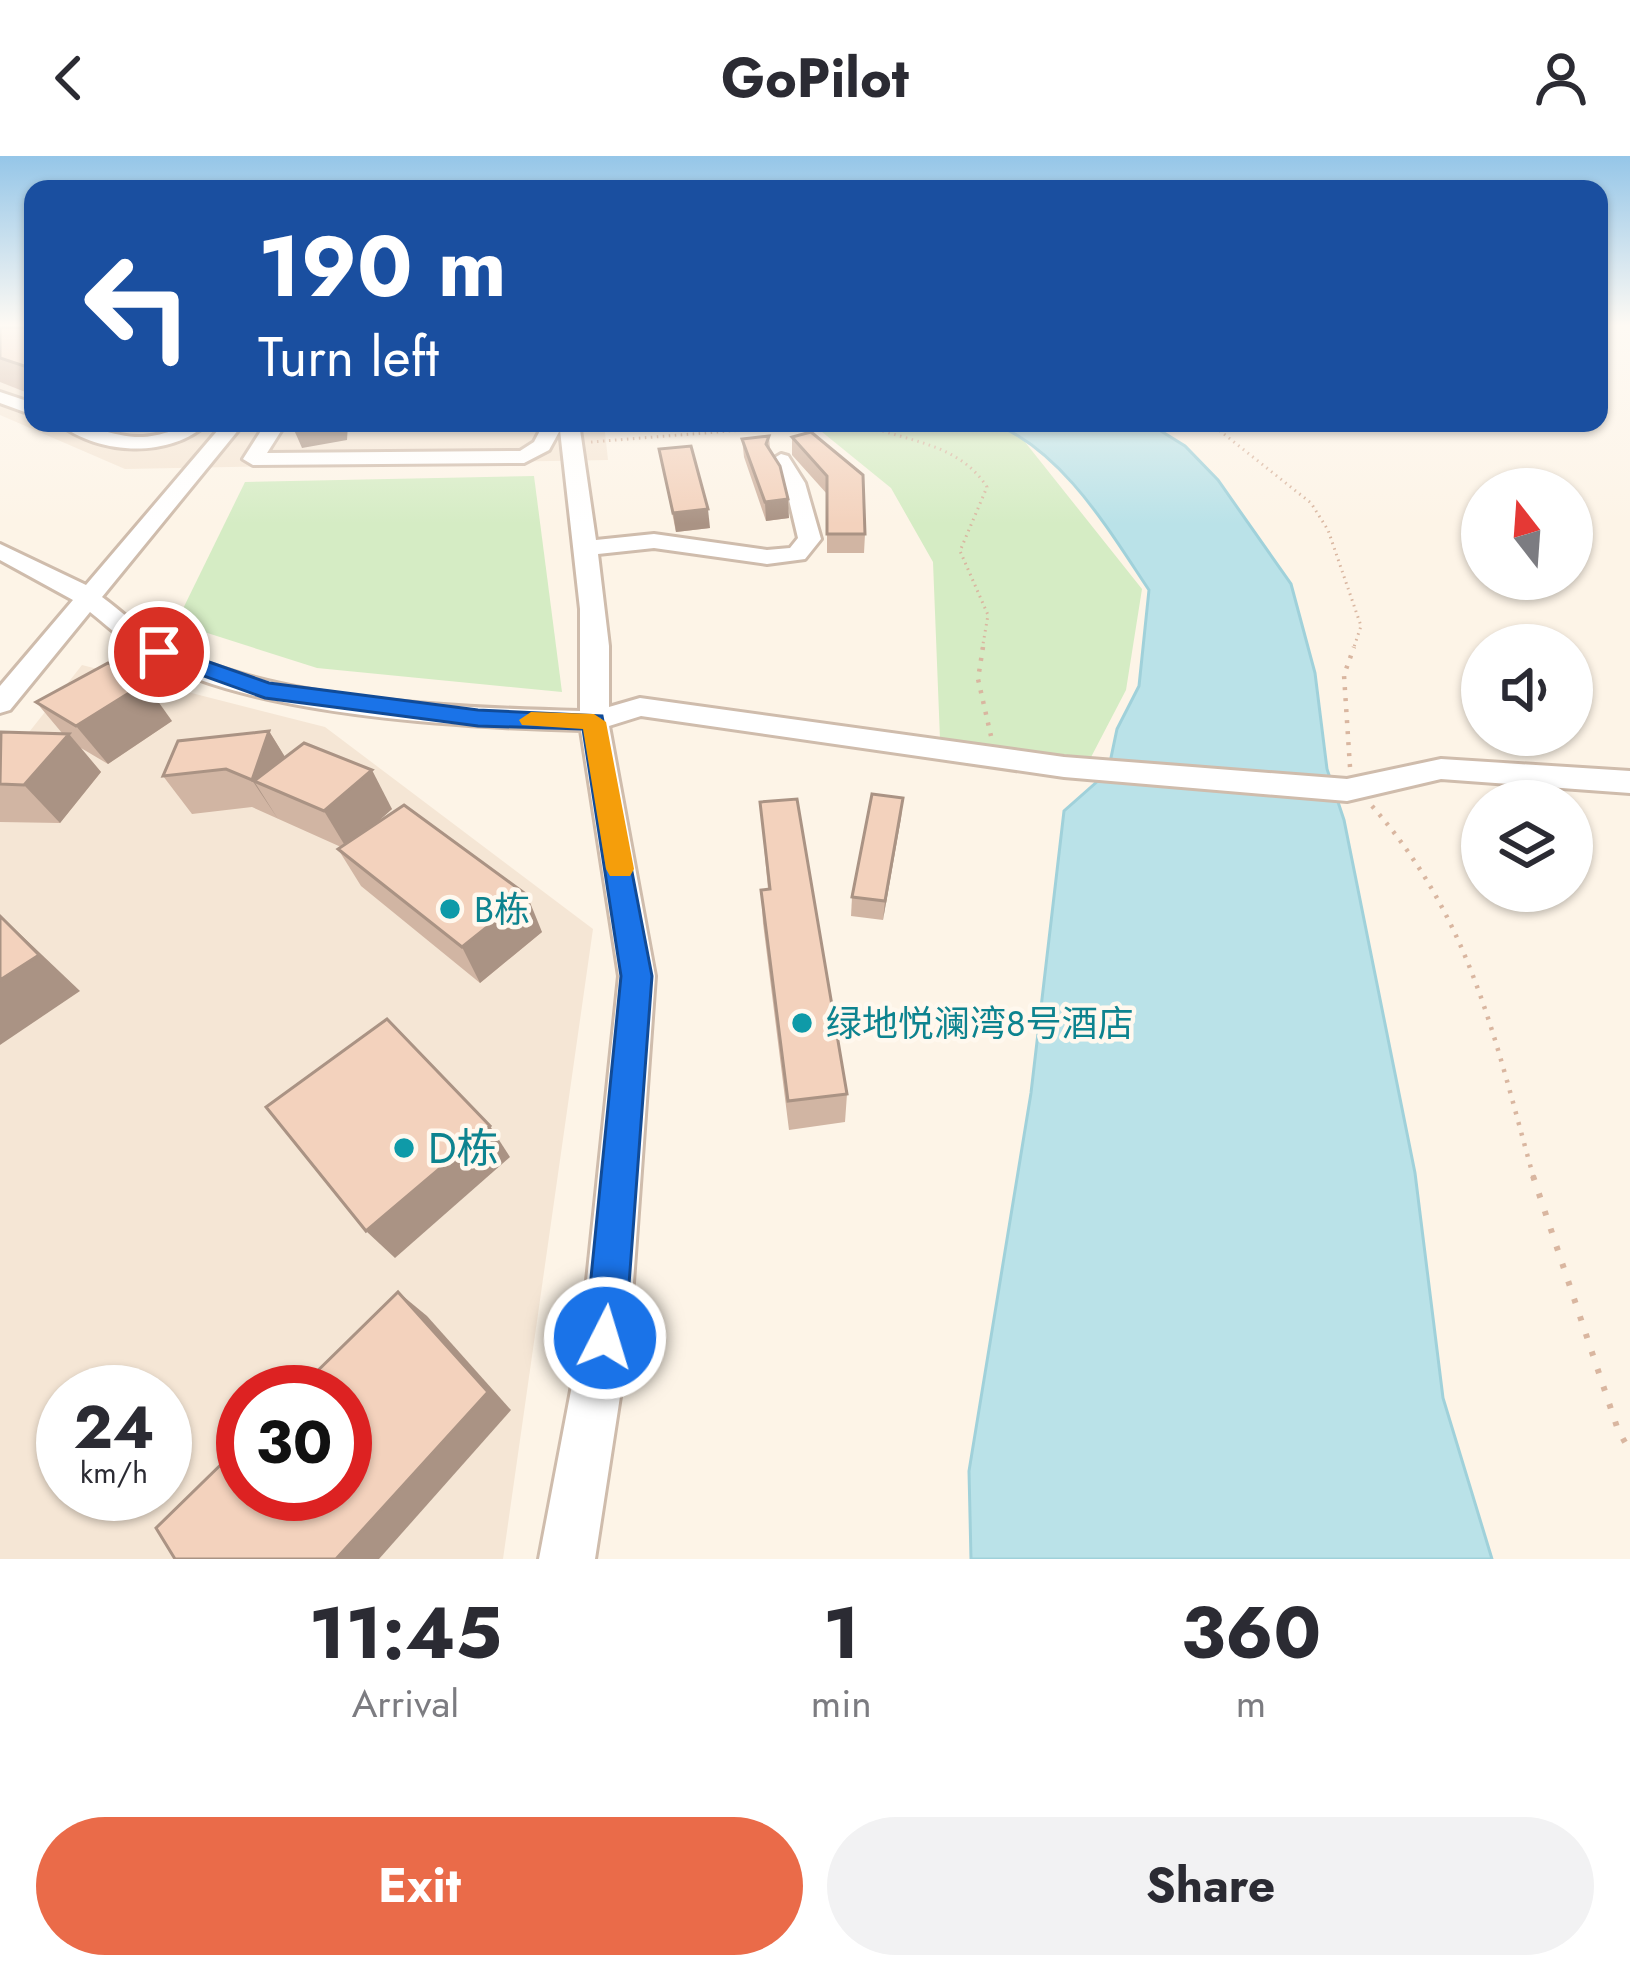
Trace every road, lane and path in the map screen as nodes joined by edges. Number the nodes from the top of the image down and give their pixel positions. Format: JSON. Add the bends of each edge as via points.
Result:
{"nodes":[{"id":1,"x":90,"y":432,"type":"edge"},
{"id":2,"x":182,"y":432,"type":"edge"},
{"id":3,"x":227,"y":432,"type":"edge"},
{"id":4,"x":270,"y":432,"type":"edge"},
{"id":5,"x":549,"y":432,"type":"edge"},
{"id":6,"x":617,"y":432,"type":"edge"},
{"id":7,"x":879,"y":432,"type":"edge"},
{"id":8,"x":1221,"y":432,"type":"edge"},
{"id":9,"x":570,"y":434,"type":"edge"},
{"id":10,"x":781,"y":460,"type":"edge"},
{"id":11,"x":584,"y":548,"type":"junction"},
{"id":12,"x":0,"y":551,"type":"edge"},
{"id":13,"x":88,"y":601,"type":"junction"},
{"id":14,"x":0,"y":704,"type":"edge"},
{"id":15,"x":594,"y":722,"type":"junction"},
{"id":16,"x":991,"y":742,"type":"dead end"},
{"id":17,"x":1630,"y":782,"type":"edge"},
{"id":18,"x":1354,"y":788,"type":"junction"},
{"id":19,"x":1630,"y":1451,"type":"edge"},
{"id":20,"x":567,"y":1559,"type":"edge"}],
"edges":[{"from":1,"to":2,"type":"street","via":[[127,447],[156,446]]},
{"from":3,"to":13,"type":"street"},
{"from":4,"to":5,"type":"street","via":[[253,459],[524,458]]},
{"from":6,"to":9,"type":"path"},
{"from":7,"to":16,"type":"path","via":[[951,450],[980,471],[987,487],[959,551],[988,615],[978,679]]},
{"from":8,"to":18,"type":"path","via":[[1311,503],[1337,551],[1361,626],[1344,675]]},
{"from":9,"to":11,"type":"street"},
{"from":10,"to":11,"type":"street","via":[[810,538],[797,554],[654,542]]},
{"from":11,"to":15,"type":"street","via":[[598,686]]},
{"from":12,"to":13,"type":"street"},
{"from":13,"to":14,"type":"street"},
{"from":13,"to":15,"type":"street","via":[[159,652],[265,690],[478,718]]},
{"from":15,"to":18,"type":"street","via":[[640,706],[1064,767]]},
{"from":15,"to":20,"type":"street","via":[[637,976],[605,1338]]},
{"from":17,"to":18,"type":"street","via":[[1441,769]]},
{"from":18,"to":19,"type":"path","via":[[1415,853],[1476,963],[1537,1190]]}]}
